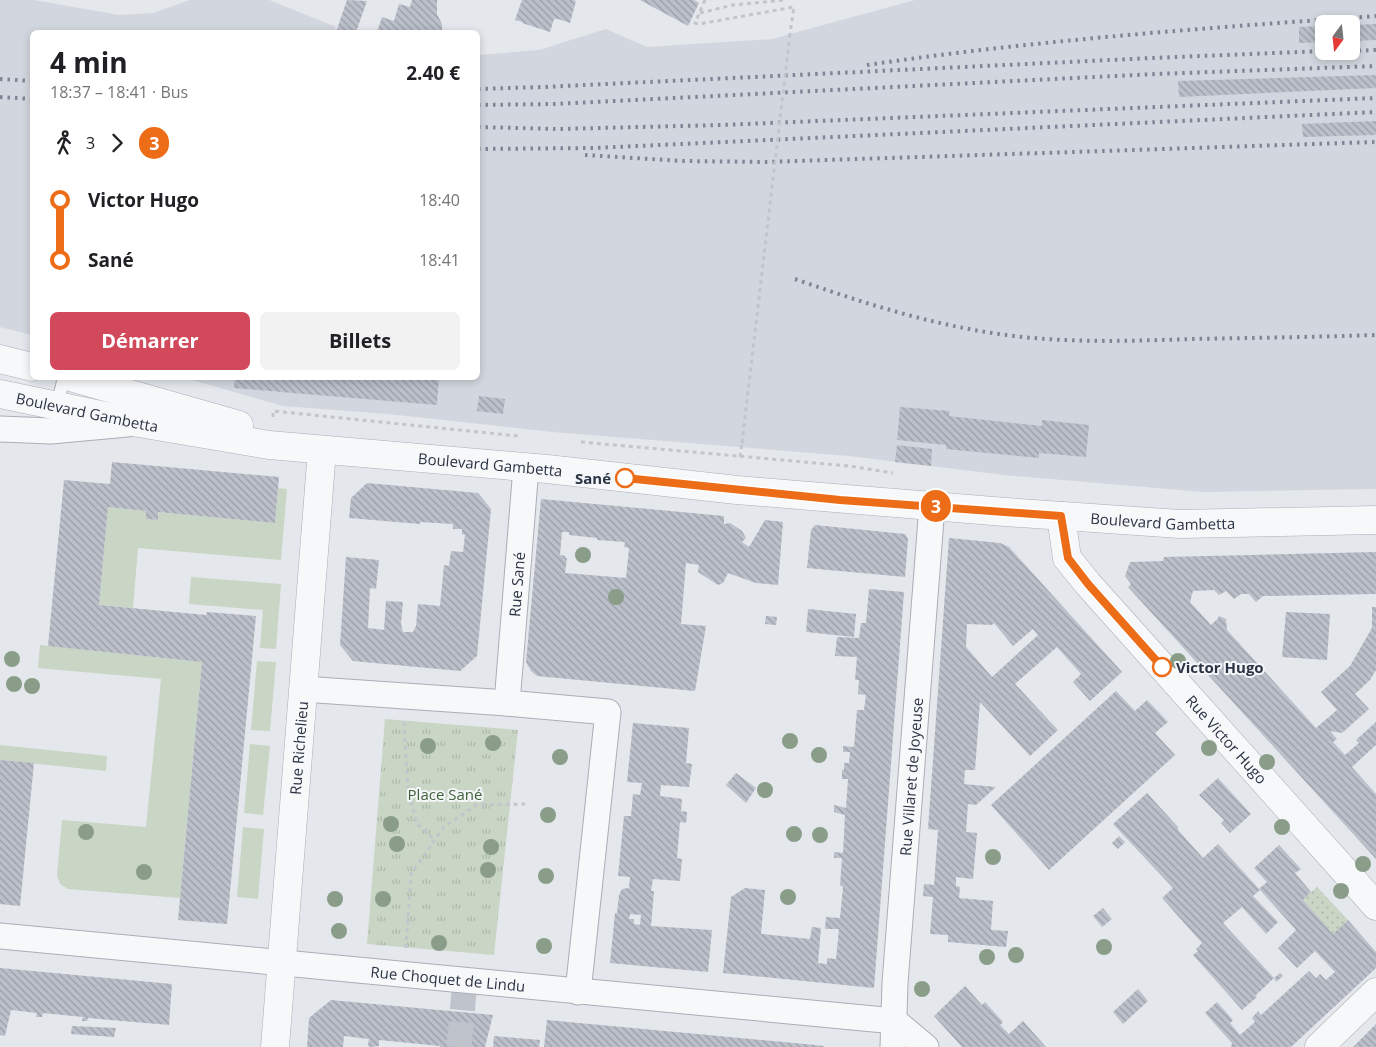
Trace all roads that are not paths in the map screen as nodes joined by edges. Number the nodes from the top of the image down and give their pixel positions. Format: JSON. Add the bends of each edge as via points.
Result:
{"nodes":[{"id":1,"x":0,"y":359,"type":"edge"},
{"id":2,"x":30,"y":366,"type":"edge"},
{"id":3,"x":63,"y":380,"type":"edge"},
{"id":4,"x":81,"y":380,"type":"edge"},
{"id":5,"x":0,"y":394,"type":"edge"},
{"id":6,"x":57,"y":405,"type":"junction"},
{"id":7,"x":139,"y":423,"type":"junction"},
{"id":8,"x":0,"y":429,"type":"edge"},
{"id":9,"x":51,"y":432,"type":"junction"},
{"id":10,"x":322,"y":450,"type":"junction"},
{"id":11,"x":526,"y":467,"type":"junction"},
{"id":12,"x":932,"y":506,"type":"junction"},
{"id":13,"x":1061,"y":516,"type":"junction"},
{"id":14,"x":1376,"y":520,"type":"edge"},
{"id":15,"x":303,"y":689,"type":"junction"},
{"id":16,"x":507,"y":703,"type":"junction"},
{"id":17,"x":1376,"y":906,"type":"edge"},
{"id":18,"x":0,"y":936,"type":"edge"},
{"id":19,"x":282,"y":964,"type":"junction"},
{"id":20,"x":578,"y":992,"type":"junction"},
{"id":21,"x":1376,"y":992,"type":"edge"},
{"id":22,"x":895,"y":1021,"type":"junction"},
{"id":23,"x":275,"y":1047,"type":"edge"},
{"id":24,"x":893,"y":1047,"type":"edge"},
{"id":25,"x":926,"y":1047,"type":"edge"},
{"id":26,"x":1319,"y":1047,"type":"edge"}],
"edges":[{"from":1,"to":2,"type":"street"},
{"from":3,"to":6,"type":"lane"},
{"from":4,"to":10,"type":"street","name":"Boulevard Gambetta"},
{"from":5,"to":6,"type":"street","name":"Boulevard Gambetta"},
{"from":6,"to":7,"type":"street","name":"Boulevard Gambetta"},
{"from":6,"to":9,"type":"lane"},
{"from":7,"to":9,"type":"street"},
{"from":7,"to":10,"type":"street","name":"Boulevard Gambetta","via":[[269,445]]},
{"from":8,"to":9,"type":"street"},
{"from":10,"to":11,"type":"street","name":"Boulevard Gambetta"},
{"from":10,"to":15,"type":"street","name":"Rue Richelieu"},
{"from":11,"to":12,"type":"street","name":"Boulevard Gambetta","via":[[737,490]]},
{"from":11,"to":16,"type":"street","name":"Rue Sané"},
{"from":12,"to":13,"type":"street","name":"Boulevard Gambetta"},
{"from":12,"to":22,"type":"street","name":"Rue Villaret de Joyeuse","via":[[895,983]]},
{"from":13,"to":14,"type":"street","name":"Boulevard Gambetta","via":[[1180,524]]},
{"from":13,"to":17,"type":"street","name":"Rue Victor Hugo","via":[[1068,558],[1088,584]]},
{"from":15,"to":16,"type":"street"},
{"from":15,"to":19,"type":"street","name":"Rue Richelieu"},
{"from":16,"to":20,"type":"street","via":[[608,712]]},
{"from":18,"to":19,"type":"street","name":"Rue Choquet de Lindu"},
{"from":19,"to":20,"type":"street","name":"Rue Choquet de Lindu"},
{"from":19,"to":23,"type":"street","name":"Rue Richelieu"},
{"from":20,"to":22,"type":"street","name":"Rue Choquet de Lindu"},
{"from":21,"to":26,"type":"street"},
{"from":22,"to":24,"type":"street","name":"Rue Villaret de Joyeuse"},
{"from":22,"to":25,"type":"street"}]}
